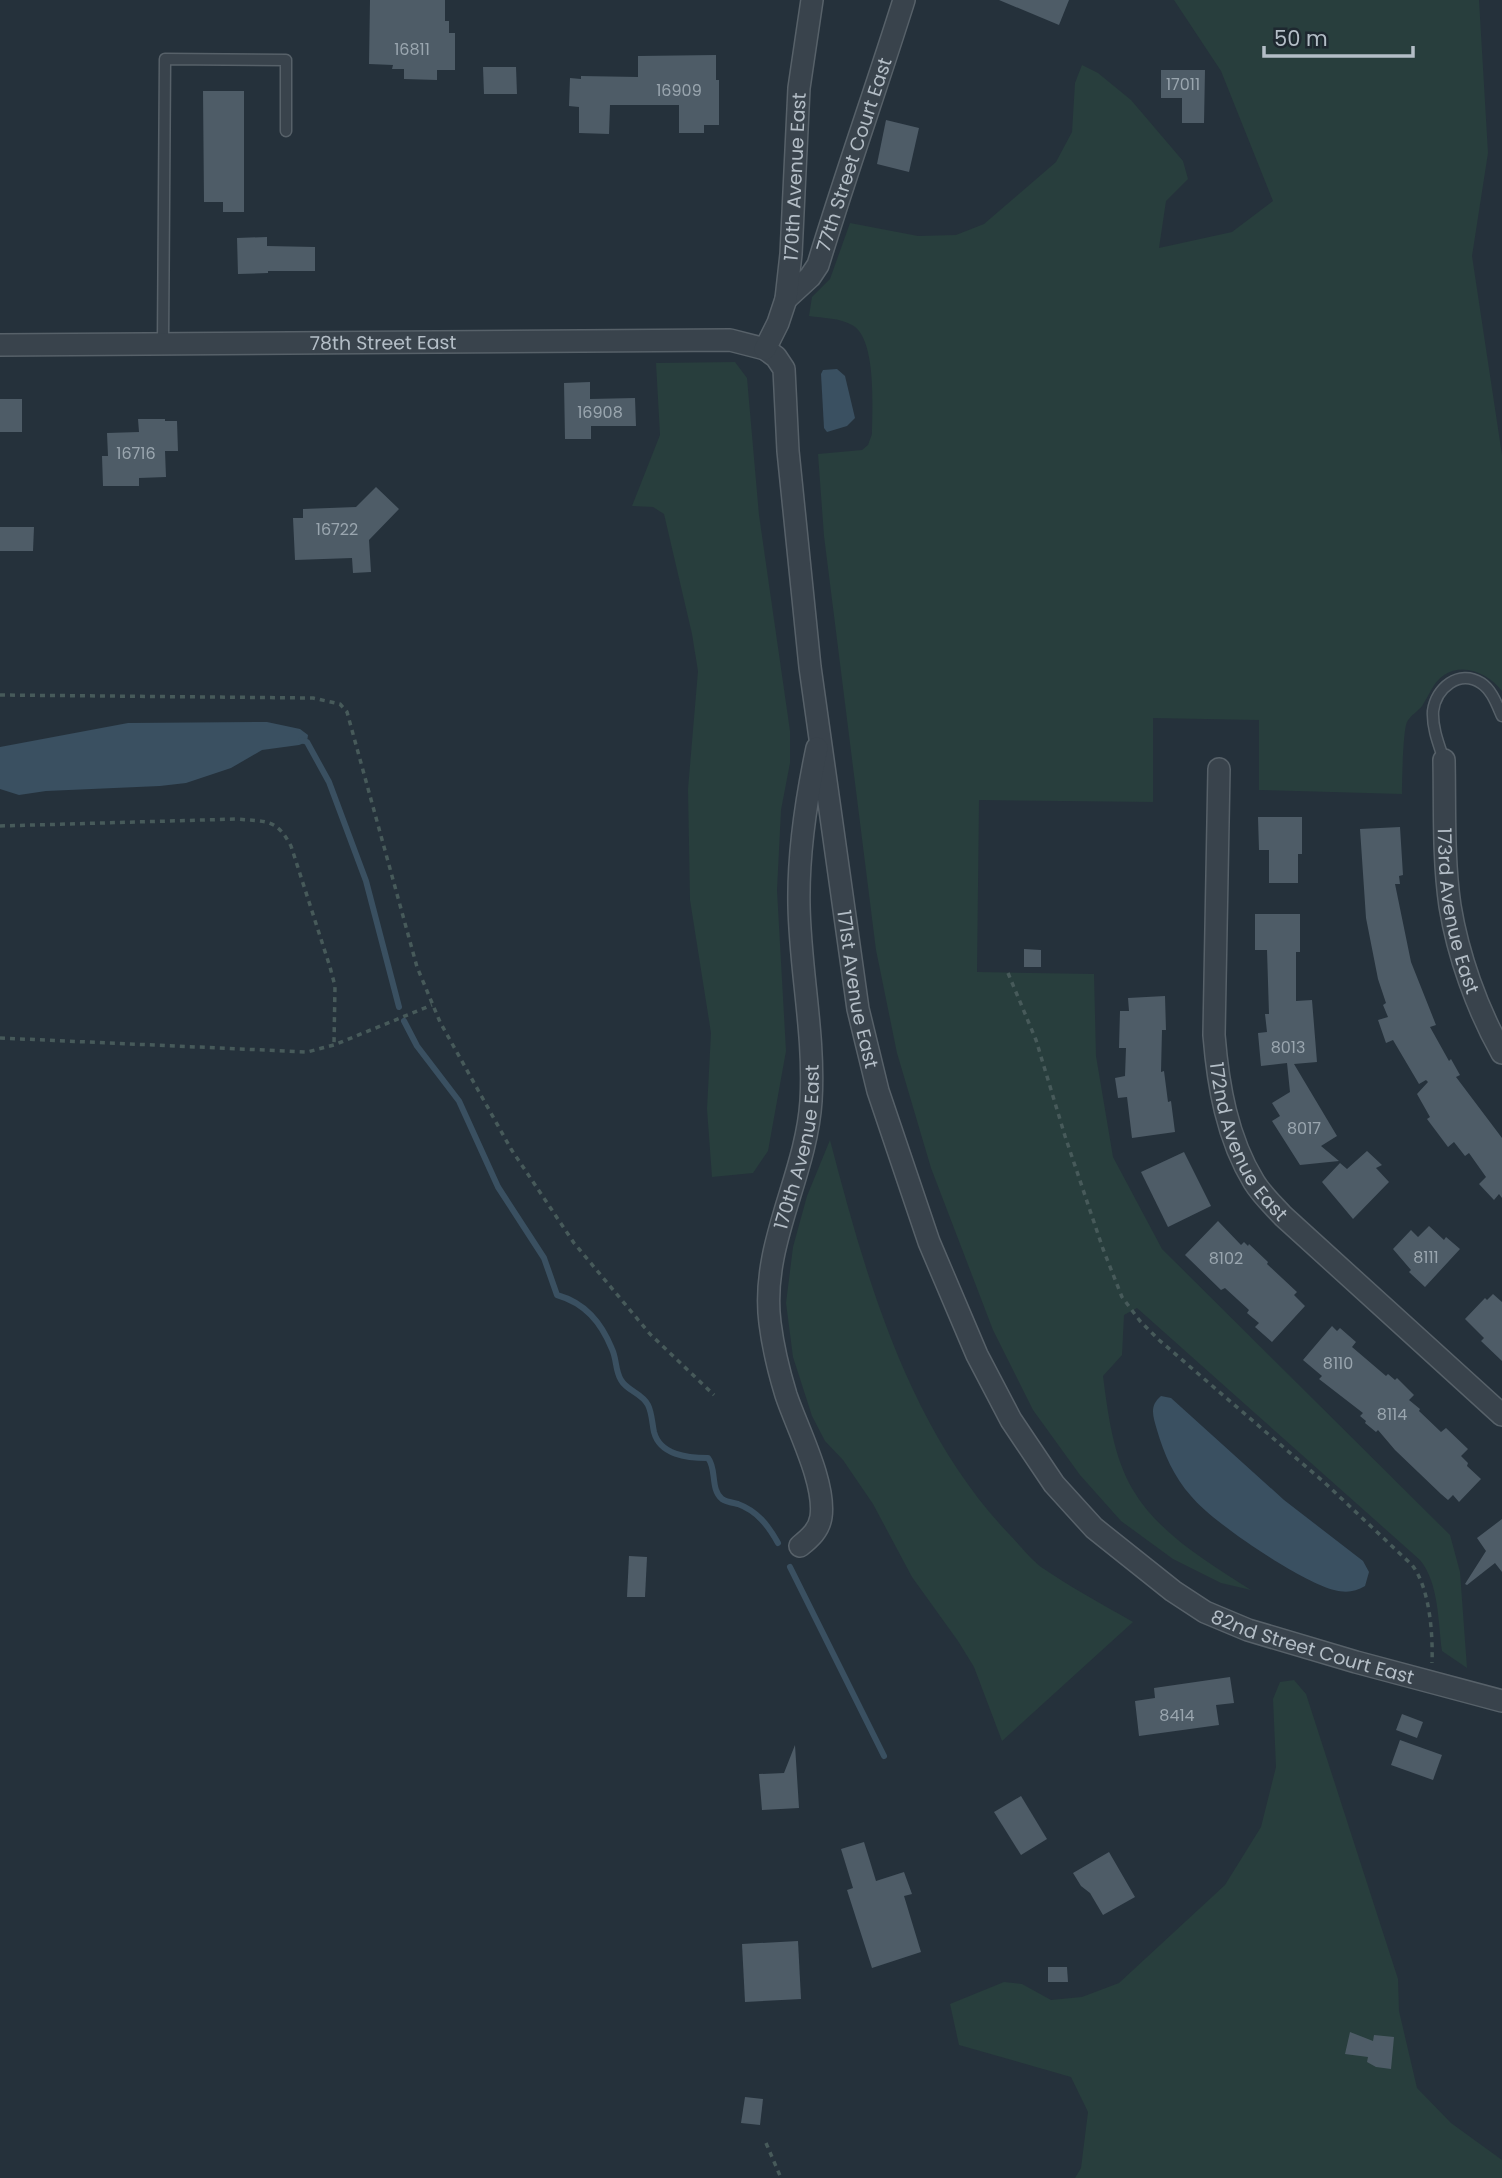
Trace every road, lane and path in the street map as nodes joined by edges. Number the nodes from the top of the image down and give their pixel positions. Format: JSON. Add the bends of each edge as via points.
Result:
{"nodes":[{"id":1,"x":812,"y":0,"type":"edge"},
{"id":2,"x":904,"y":0,"type":"edge"},
{"id":3,"x":286,"y":131,"type":"dead end"},
{"id":4,"x":786,"y":299,"type":"junction"},
{"id":5,"x":163,"y":343,"type":"junction"},
{"id":6,"x":0,"y":345,"type":"edge"},
{"id":7,"x":765,"y":349,"type":"junction"},
{"id":8,"x":0,"y":695,"type":"edge"},
{"id":9,"x":1502,"y":716,"type":"edge"},
{"id":10,"x":820,"y":732,"type":"junction"},
{"id":11,"x":1444,"y":761,"type":"joint"},
{"id":12,"x":1219,"y":769,"type":"dead end"},
{"id":13,"x":0,"y":826,"type":"edge"},
{"id":14,"x":1008,"y":973,"type":"dead end"},
{"id":15,"x":432,"y":1005,"type":"junction"},
{"id":16,"x":0,"y":1038,"type":"edge"},
{"id":17,"x":334,"y":1045,"type":"junction"},
{"id":18,"x":1502,"y":1052,"type":"edge"},
{"id":19,"x":714,"y":1395,"type":"dead end"},
{"id":20,"x":1502,"y":1415,"type":"edge"},
{"id":21,"x":800,"y":1546,"type":"dead end"},
{"id":22,"x":1137,"y":1564,"type":"joint"},
{"id":23,"x":1431,"y":1682,"type":"junction"},
{"id":24,"x":1502,"y":1701,"type":"edge"},
{"id":25,"x":766,"y":2143,"type":"dead end"},
{"id":26,"x":781,"y":2178,"type":"edge"}],
"edges":[{"from":1,"to":4,"type":"street","name":"170th Avenue East","via":[[799,88]]},
{"from":2,"to":4,"type":"street","name":"77th Street Court East","via":[[818,265]]},
{"from":3,"to":5,"type":"lane","via":[[286,60],[165,59]]},
{"from":4,"to":7,"type":"street","name":"170th Avenue East"},
{"from":5,"to":6,"type":"street","name":"78th Street East"},
{"from":5,"to":7,"type":"street","name":"78th Street East","via":[[730,340]]},
{"from":7,"to":10,"type":"street","name":"171st Avenue East","via":[[784,369],[788,451]]},
{"from":8,"to":15,"type":"path","via":[[313,698],[340,704],[347,712],[417,967]]},
{"from":9,"to":11,"type":"lane","via":[[1481,683],[1467,678],[1444,687],[1433,712]]},
{"from":10,"to":21,"type":"street","name":"170th Avenue East","via":[[800,847],[799,906],[811,1102],[804,1150],[772,1258],[769,1289],[776,1357],[822,1504],[817,1528]]},
{"from":10,"to":22,"type":"street","name":"171st Avenue East","via":[[859,1009],[878,1091],[929,1242],[977,1355],[1011,1420],[1054,1483],[1094,1528]]},
{"from":11,"to":18,"type":"street","name":"173rd Avenue East","via":[[1450,905],[1462,957]]},
{"from":12,"to":20,"type":"street","name":"172nd Avenue East","via":[[1214,1035],[1217,1073],[1236,1148],[1255,1184],[1283,1216]]},
{"from":13,"to":17,"type":"path","via":[[237,819],[273,824],[291,846],[330,967],[335,986]]},
{"from":14,"to":23,"type":"path","via":[[1036,1040],[1122,1297],[1160,1340],[1325,1483],[1412,1566],[1425,1592],[1433,1649]]},
{"from":15,"to":17,"type":"path"},
{"from":15,"to":19,"type":"path","via":[[511,1149],[574,1244],[650,1334]]},
{"from":16,"to":17,"type":"path","via":[[285,1052]]},
{"from":22,"to":23,"type":"street","name":"82nd Street Court East","via":[[1205,1612],[1226,1621]]},
{"from":23,"to":24,"type":"street","name":"82nd Street Court East"},
{"from":25,"to":26,"type":"path"}]}
